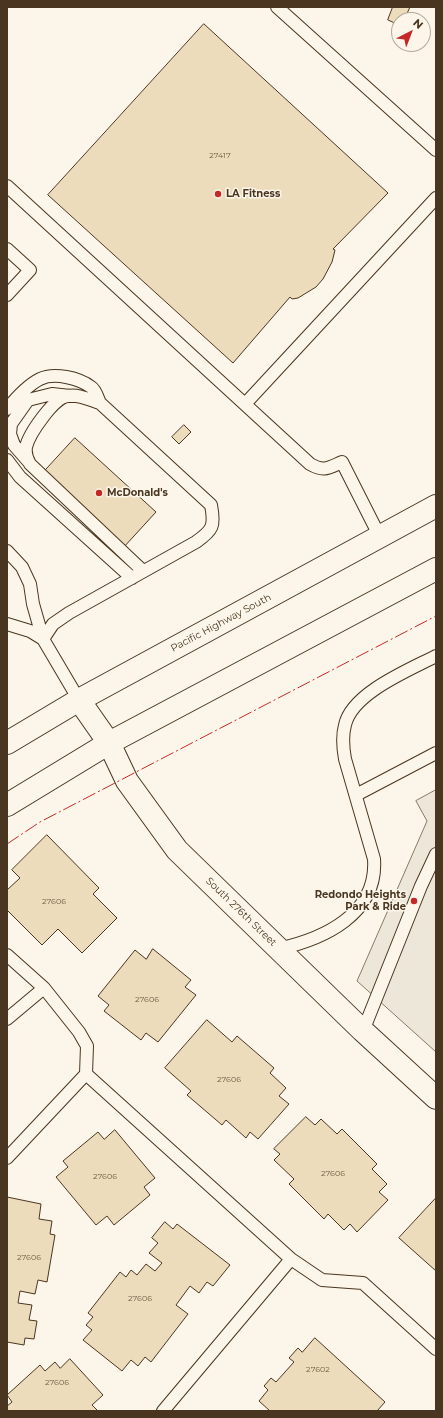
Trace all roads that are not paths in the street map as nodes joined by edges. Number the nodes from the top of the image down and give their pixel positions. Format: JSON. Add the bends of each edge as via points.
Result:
{"nodes":[{"id":1,"x":277,"y":7,"type":"edge"},
{"id":2,"x":436,"y":150,"type":"edge"},
{"id":3,"x":7,"y":186,"type":"edge"},
{"id":4,"x":436,"y":198,"type":"edge"},
{"id":5,"x":7,"y":249,"type":"edge"},
{"id":6,"x":7,"y":294,"type":"edge"},
{"id":7,"x":71,"y":396,"type":"junction"},
{"id":8,"x":100,"y":403,"type":"junction"},
{"id":9,"x":245,"y":404,"type":"junction"},
{"id":10,"x":7,"y":408,"type":"edge"},
{"id":11,"x":7,"y":460,"type":"edge"},
{"id":12,"x":30,"y":464,"type":"junction"},
{"id":13,"x":436,"y":506,"type":"edge"},
{"id":14,"x":380,"y":537,"type":"junction"},
{"id":15,"x":7,"y":551,"type":"edge"},
{"id":16,"x":436,"y":568,"type":"edge"},
{"id":17,"x":143,"y":571,"type":"junction"},
{"id":18,"x":132,"y":578,"type":"junction"},
{"id":19,"x":7,"y":624,"type":"edge"},
{"id":20,"x":43,"y":639,"type":"junction"},
{"id":21,"x":436,"y":656,"type":"edge"},
{"id":22,"x":79,"y":700,"type":"junction"},
{"id":23,"x":7,"y":743,"type":"edge"},
{"id":24,"x":109,"y":743,"type":"junction"},
{"id":25,"x":436,"y":753,"type":"edge"},
{"id":26,"x":356,"y":795,"type":"junction"},
{"id":27,"x":7,"y":805,"type":"edge"},
{"id":28,"x":436,"y":854,"type":"edge"},
{"id":29,"x":278,"y":949,"type":"junction"},
{"id":30,"x":7,"y":955,"type":"edge"},
{"id":31,"x":44,"y":988,"type":"junction"},
{"id":32,"x":7,"y":1019,"type":"edge"},
{"id":33,"x":363,"y":1031,"type":"junction"},
{"id":34,"x":86,"y":1074,"type":"junction"},
{"id":35,"x":436,"y":1098,"type":"edge"},
{"id":36,"x":7,"y":1158,"type":"edge"},
{"id":37,"x":291,"y":1259,"type":"junction"},
{"id":38,"x":436,"y":1349,"type":"edge"},
{"id":39,"x":163,"y":1411,"type":"edge"}],
"edges":[{"from":1,"to":2,"type":"lane"},
{"from":3,"to":9,"type":"lane"},
{"from":4,"to":9,"type":"lane"},
{"from":5,"to":6,"type":"lane","via":[[30,270]]},
{"from":7,"to":8,"type":"lane"},
{"from":7,"to":12,"type":"lane","via":[[61,398],[36,426],[26,447]]},
{"from":7,"to":12,"type":"lane","via":[[52,394],[28,400],[11,424],[10,434],[14,444]]},
{"from":8,"to":10,"type":"lane","via":[[93,388],[79,381],[53,376],[40,379]]},
{"from":8,"to":17,"type":"lane","via":[[211,505],[214,520],[209,532]]},
{"from":9,"to":14,"type":"lane","via":[[310,464],[319,469],[326,469],[342,462]]},
{"from":11,"to":18,"type":"lane","via":[[20,477]]},
{"from":12,"to":17,"type":"lane"},
{"from":13,"to":14,"type":"main road","name":"Pacific Highway South"},
{"from":14,"to":22,"type":"main road","name":"Pacific Highway South"},
{"from":15,"to":20,"type":"lane","via":[[22,567],[30,584],[32,604]]},
{"from":16,"to":24,"type":"main road"},
{"from":17,"to":18,"type":"lane"},
{"from":18,"to":20,"type":"lane","via":[[69,613],[53,624]]},
{"from":19,"to":20,"type":"lane","via":[[30,631]]},
{"from":20,"to":22,"type":"lane"},
{"from":21,"to":26,"type":"lane","via":[[373,691],[350,713],[345,724],[343,746]]},
{"from":22,"to":23,"type":"main road","name":"Pacific Highway South"},
{"from":22,"to":24,"type":"main road","name":"South 276th Street"},
{"from":24,"to":27,"type":"main road"},
{"from":24,"to":29,"type":"main road","name":"South 276th Street","via":[[127,781],[177,850]]},
{"from":25,"to":26,"type":"lane"},
{"from":26,"to":29,"type":"lane","via":[[374,859],[375,871],[369,892],[362,904],[330,932],[300,944]]},
{"from":28,"to":33,"type":"lane"},
{"from":29,"to":33,"type":"main road","name":"South 276th Street"},
{"from":30,"to":31,"type":"lane"},
{"from":31,"to":32,"type":"lane"},
{"from":31,"to":34,"type":"lane","via":[[68,1016],[87,1046]]},
{"from":33,"to":35,"type":"main road","name":"South 276th Street"},
{"from":34,"to":36,"type":"lane"},
{"from":34,"to":37,"type":"lane"},
{"from":37,"to":38,"type":"lane","via":[[322,1280],[363,1283]]},
{"from":37,"to":39,"type":"lane"}]}
